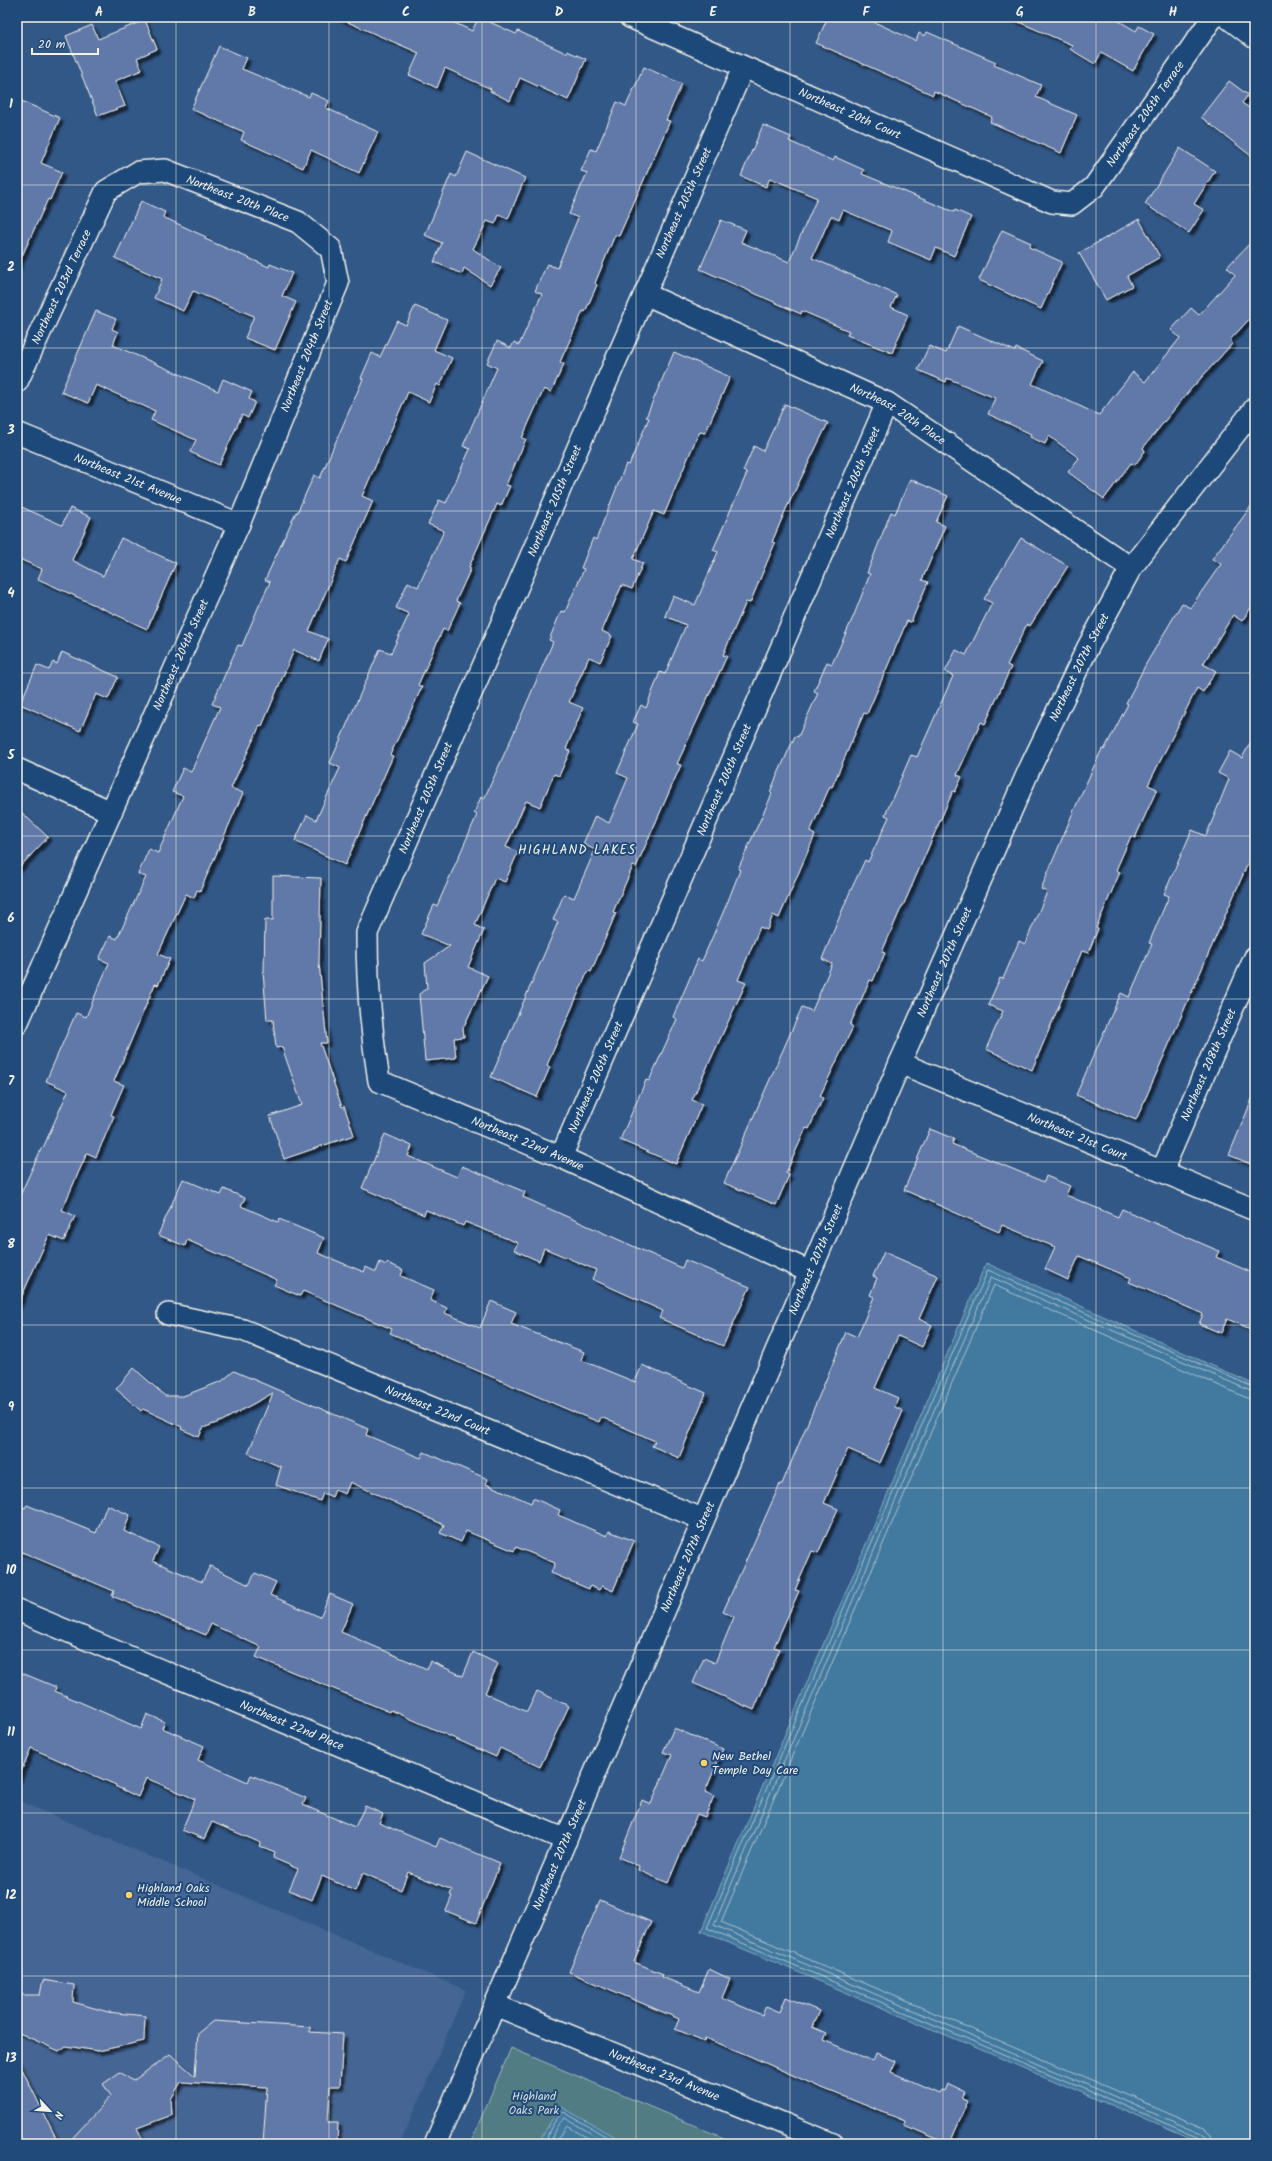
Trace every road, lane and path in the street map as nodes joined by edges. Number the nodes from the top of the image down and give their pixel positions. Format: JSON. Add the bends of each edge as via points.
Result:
{"nodes":[{"id":1,"x":630,"y":17,"type":"edge"},
{"id":2,"x":1213,"y":17,"type":"edge"},
{"id":3,"x":1227,"y":17,"type":"edge"},
{"id":4,"x":1255,"y":38,"type":"edge"},
{"id":5,"x":744,"y":68,"type":"junction"},
{"id":6,"x":106,"y":191,"type":"joint"},
{"id":7,"x":1072,"y":204,"type":"joint"},
{"id":8,"x":338,"y":282,"type":"joint"},
{"id":9,"x":645,"y":294,"type":"junction"},
{"id":10,"x":17,"y":382,"type":"edge"},
{"id":11,"x":886,"y":403,"type":"junction"},
{"id":12,"x":1255,"y":408,"type":"edge"},
{"id":13,"x":17,"y":433,"type":"edge"},
{"id":14,"x":238,"y":524,"type":"junction"},
{"id":15,"x":1132,"y":568,"type":"junction"},
{"id":16,"x":17,"y":769,"type":"edge"},
{"id":17,"x":111,"y":812,"type":"junction"},
{"id":18,"x":367,"y":933,"type":"joint"},
{"id":19,"x":1255,"y":957,"type":"edge"},
{"id":20,"x":17,"y":1024,"type":"edge"},
{"id":21,"x":900,"y":1063,"type":"junction"},
{"id":22,"x":561,"y":1157,"type":"junction"},
{"id":23,"x":1162,"y":1171,"type":"junction"},
{"id":24,"x":1255,"y":1210,"type":"edge"},
{"id":25,"x":810,"y":1272,"type":"junction"},
{"id":26,"x":168,"y":1314,"type":"dead end"},
{"id":27,"x":702,"y":1519,"type":"junction"},
{"id":28,"x":17,"y":1610,"type":"edge"},
{"id":29,"x":566,"y":1840,"type":"junction"},
{"id":30,"x":495,"y":2005,"type":"junction"},
{"id":31,"x":435,"y":2144,"type":"edge"},
{"id":32,"x":833,"y":2144,"type":"edge"}],
"edges":[{"from":1,"to":5,"type":"street","name":"Northeast 20th Court"},
{"from":2,"to":7,"type":"street","name":"Northeast 206th Terrace","via":[[1094,187]]},
{"from":3,"to":4,"type":"street"},
{"from":5,"to":7,"type":"street","name":"Northeast 20th Court","via":[[1052,202]]},
{"from":5,"to":9,"type":"street","name":"Northeast 205th Street"},
{"from":6,"to":8,"type":"street","name":"Northeast 20th Place","via":[[138,172],[165,170],[298,222],[331,250]]},
{"from":6,"to":10,"type":"street","name":"Northeast 203rd Terrace"},
{"from":8,"to":14,"type":"street","name":"Northeast 204th Street"},
{"from":9,"to":11,"type":"street","name":"Northeast 20th Place"},
{"from":9,"to":18,"type":"street","name":"Northeast 205th Street"},
{"from":11,"to":15,"type":"street","name":"Northeast 20th Place"},
{"from":11,"to":22,"type":"street","name":"Northeast 206th Street"},
{"from":12,"to":15,"type":"street","name":"Northeast 207th Street"},
{"from":13,"to":14,"type":"street","name":"Northeast 21st Avenue"},
{"from":14,"to":17,"type":"street","name":"Northeast 204th Street"},
{"from":15,"to":21,"type":"street","name":"Northeast 207th Street","via":[[1088,647],[1030,770]]},
{"from":16,"to":17,"type":"street"},
{"from":17,"to":20,"type":"street","name":"Northeast 204th Street"},
{"from":18,"to":22,"type":"street","name":"Northeast 22nd Avenue","via":[[367,985],[379,1081]]},
{"from":19,"to":23,"type":"street","name":"Northeast 208th Street"},
{"from":21,"to":23,"type":"street","name":"Northeast 21st Court"},
{"from":21,"to":25,"type":"street","name":"Northeast 207th Street"},
{"from":22,"to":25,"type":"street","name":"Northeast 22nd Avenue"},
{"from":23,"to":24,"type":"street","name":"Northeast 21st Court"},
{"from":25,"to":27,"type":"street","name":"Northeast 207th Street"},
{"from":26,"to":27,"type":"street","name":"Northeast 22nd Court","via":[[243,1330]]},
{"from":27,"to":29,"type":"street","name":"Northeast 207th Street"},
{"from":28,"to":29,"type":"street","name":"Northeast 22nd Place"},
{"from":29,"to":30,"type":"street","name":"Northeast 207th Street"},
{"from":30,"to":31,"type":"street","name":"Northeast 207th Street"},
{"from":30,"to":32,"type":"street","name":"Northeast 23rd Avenue"}]}
